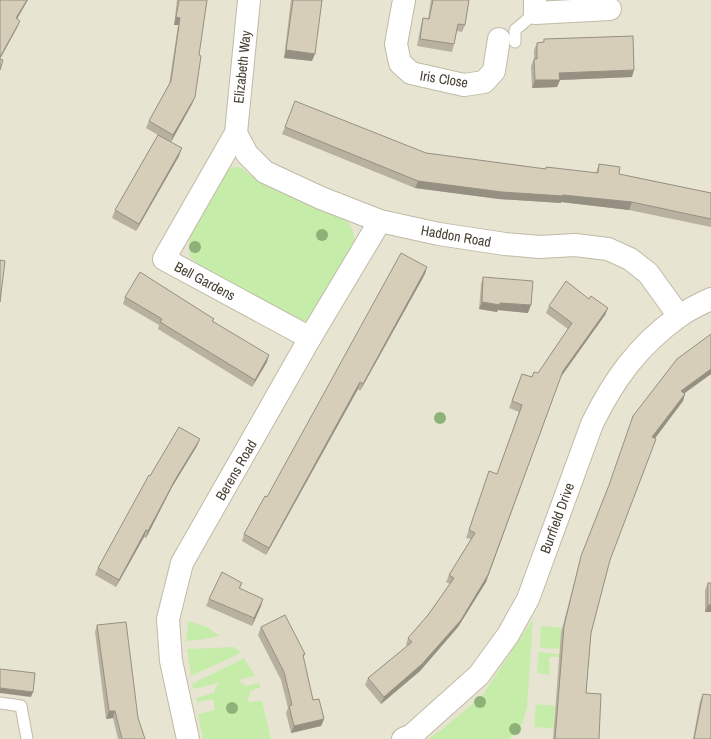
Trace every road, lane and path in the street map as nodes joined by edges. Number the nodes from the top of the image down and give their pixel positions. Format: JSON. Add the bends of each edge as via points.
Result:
{"nodes":[{"id":1,"x":249,"y":0,"type":"edge"},
{"id":2,"x":404,"y":0,"type":"edge"},
{"id":3,"x":535,"y":6,"type":"edge"},
{"id":4,"x":610,"y":9,"type":"dead end"},
{"id":5,"x":507,"y":40,"type":"joint"},
{"id":6,"x":236,"y":133,"type":"junction"},
{"id":7,"x":380,"y":221,"type":"junction"},
{"id":8,"x":711,"y":299,"type":"edge"},
{"id":9,"x":679,"y":316,"type":"junction"},
{"id":10,"x":310,"y":338,"type":"junction"},
{"id":11,"x":0,"y":703,"type":"edge"},
{"id":12,"x":28,"y":739,"type":"edge"},
{"id":13,"x":188,"y":739,"type":"edge"},
{"id":14,"x":403,"y":739,"type":"edge"}],
"edges":[{"from":1,"to":6,"type":"street","name":"Elizabeth Way"},
{"from":2,"to":5,"type":"street","name":"Iris Close","via":[[396,44],[400,63],[411,74],[464,85],[484,82],[494,71]]},
{"from":3,"to":4,"type":"street"},
{"from":3,"to":5,"type":"lane"},
{"from":6,"to":7,"type":"street","name":"Haddon Road","via":[[246,154],[265,172]]},
{"from":6,"to":10,"type":"street","name":"Bell Gardens","via":[[164,259]]},
{"from":7,"to":9,"type":"street","name":"Haddon Road","via":[[439,234],[505,244],[540,247],[575,245],[608,249],[630,260],[648,274]]},
{"from":7,"to":10,"type":"street","name":"Berens Road"},
{"from":8,"to":9,"type":"street","name":"Burrfield Drive"},
{"from":9,"to":14,"type":"street","name":"Burrfield Drive","via":[[642,348],[605,397],[592,424],[528,599],[508,635],[475,680],[412,735]]},
{"from":10,"to":13,"type":"street","name":"Berens Road","via":[[180,569],[168,619],[171,661]]},
{"from":11,"to":12,"type":"lane","via":[[21,706]]}]}
